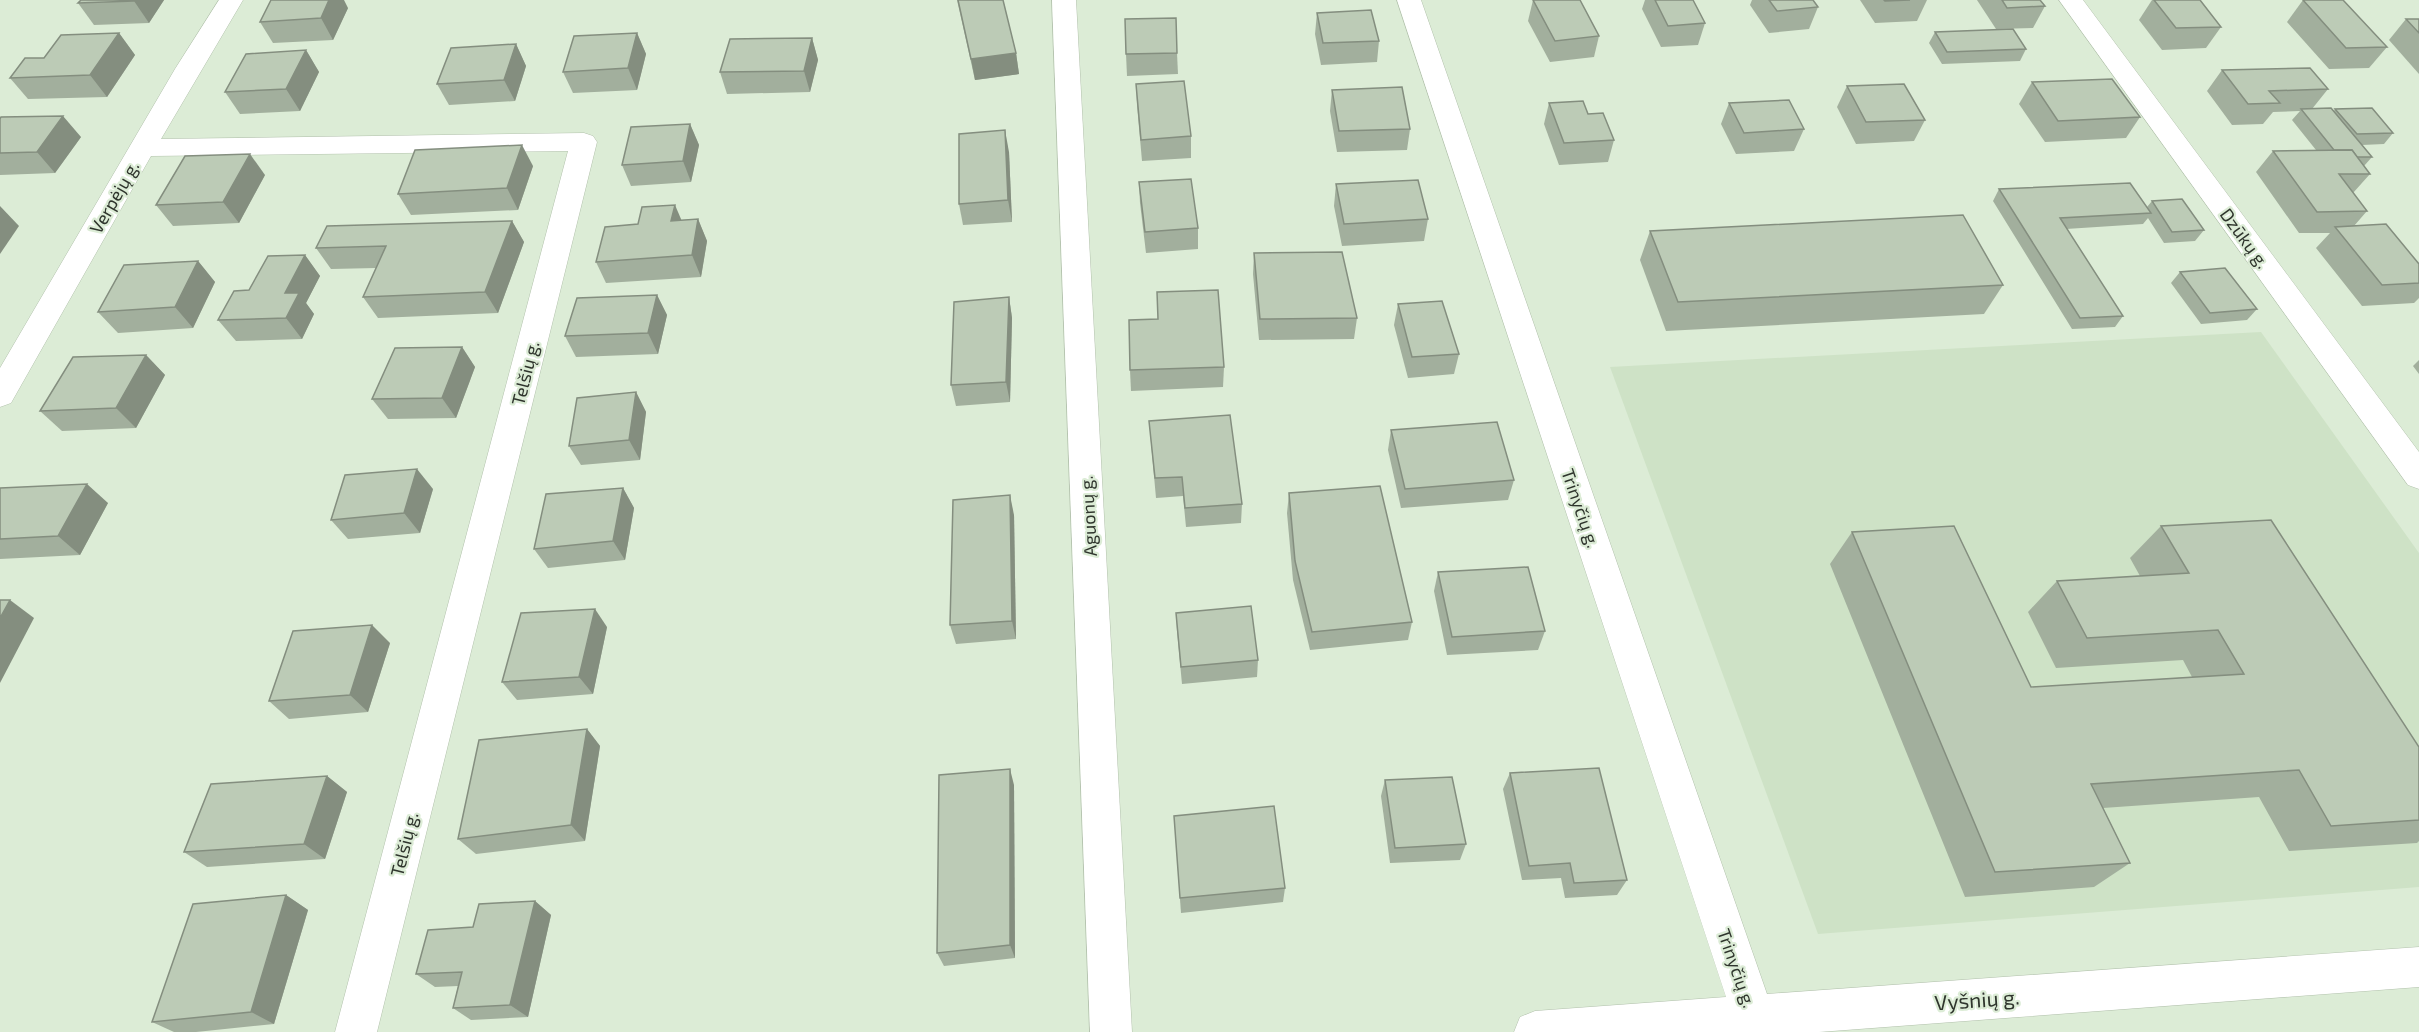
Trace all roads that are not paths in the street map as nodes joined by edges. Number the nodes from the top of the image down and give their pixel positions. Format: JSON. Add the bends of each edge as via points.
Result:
{"nodes":[{"id":1,"x":231,"y":0,"type":"edge"},
{"id":2,"x":1064,"y":0,"type":"edge"},
{"id":3,"x":1409,"y":0,"type":"edge"},
{"id":4,"x":2071,"y":0,"type":"edge"},
{"id":5,"x":142,"y":148,"type":"junction"},
{"id":6,"x":0,"y":395,"type":"edge"},
{"id":7,"x":2419,"y":476,"type":"edge"},
{"id":8,"x":2419,"y":967,"type":"edge"},
{"id":9,"x":1753,"y":1016,"type":"junction"},
{"id":10,"x":356,"y":1032,"type":"edge"},
{"id":11,"x":1111,"y":1032,"type":"edge"},
{"id":12,"x":1535,"y":1032,"type":"edge"}],
"edges":[{"from":1,"to":5,"type":"street","name":"Verpėjų g."},
{"from":2,"to":11,"type":"street","name":"Aguonų g."},
{"from":3,"to":9,"type":"street","name":"Trinyčių g."},
{"from":4,"to":7,"type":"street","name":"Dzūkų g."},
{"from":5,"to":6,"type":"street","name":"Verpėjų g."},
{"from":5,"to":10,"type":"street","name":"Telšių g.","via":[[584,142]]},
{"from":8,"to":9,"type":"street","name":"Vyšnių g."},
{"from":9,"to":12,"type":"street","name":"Vyšnių g."}]}
